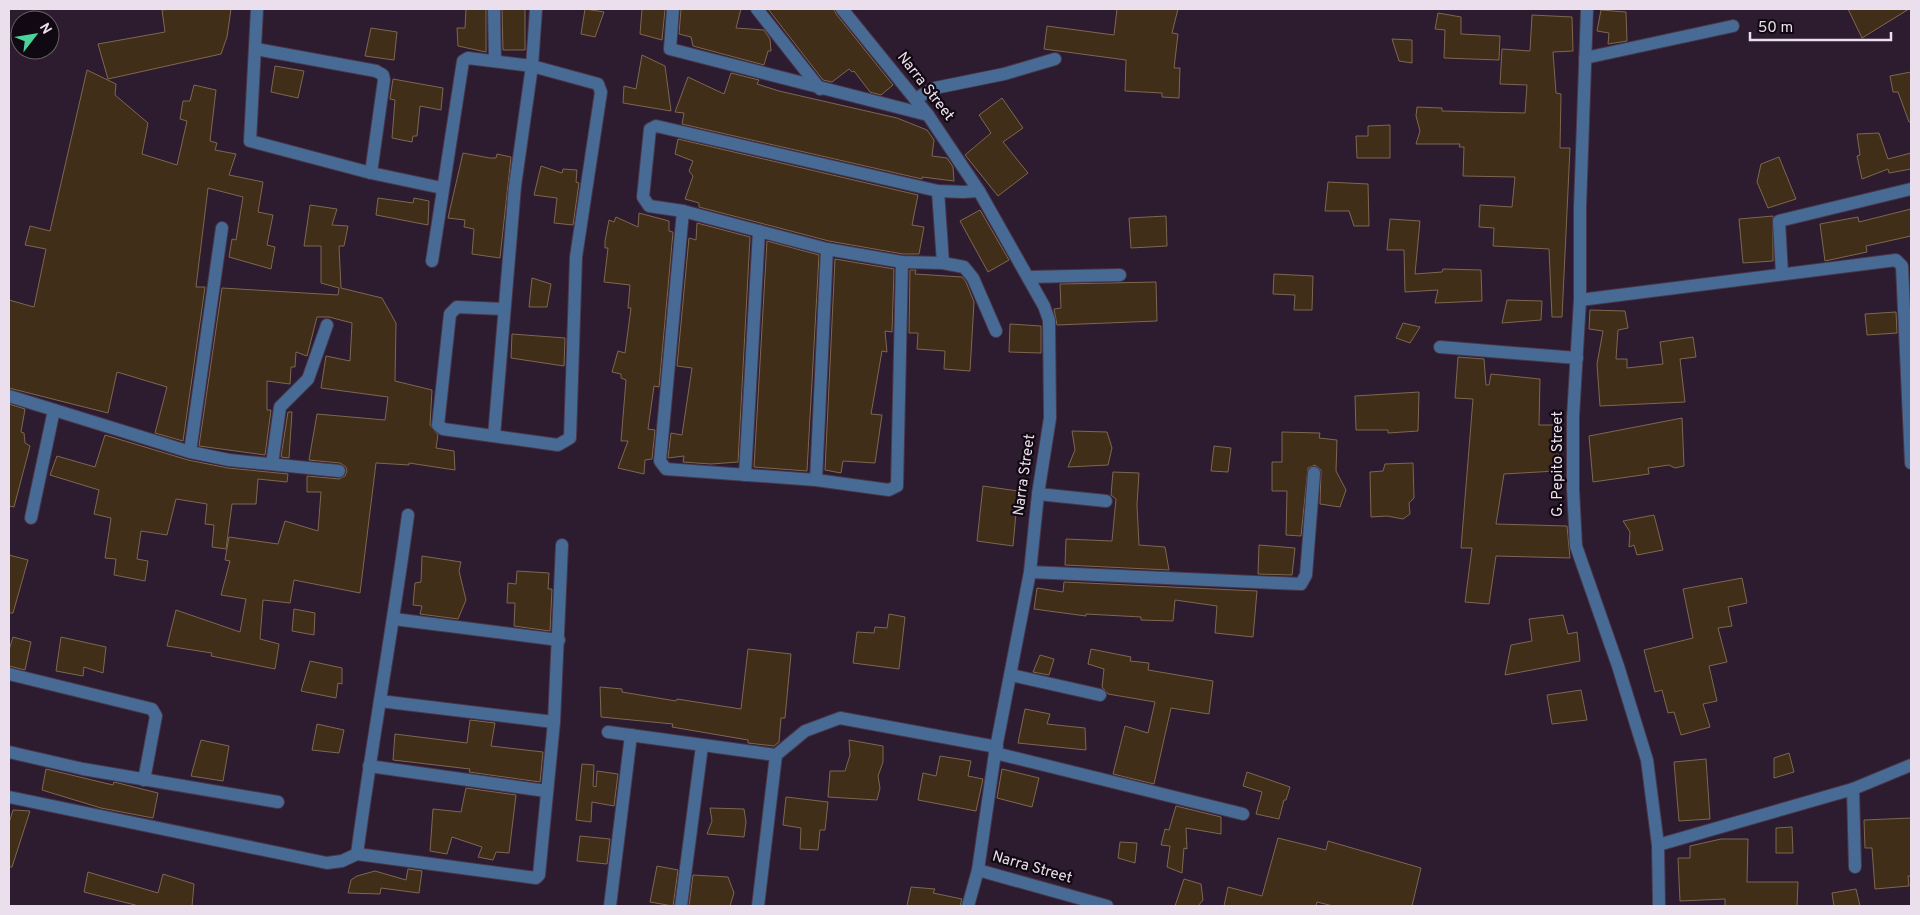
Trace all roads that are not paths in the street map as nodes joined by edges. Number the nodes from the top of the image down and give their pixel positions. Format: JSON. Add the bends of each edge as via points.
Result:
{"nodes":[{"id":1,"x":256,"y":9,"type":"edge"},
{"id":2,"x":494,"y":9,"type":"edge"},
{"id":3,"x":536,"y":9,"type":"edge"},
{"id":4,"x":672,"y":9,"type":"edge"},
{"id":5,"x":757,"y":9,"type":"edge"},
{"id":6,"x":842,"y":9,"type":"edge"},
{"id":7,"x":1587,"y":9,"type":"edge"},
{"id":8,"x":1733,"y":26,"type":"dead end"},
{"id":9,"x":256,"y":49,"type":"junction"},
{"id":10,"x":1585,"y":58,"type":"junction"},
{"id":11,"x":1055,"y":59,"type":"dead end"},
{"id":12,"x":495,"y":61,"type":"junction"},
{"id":13,"x":532,"y":66,"type":"junction"},
{"id":14,"x":820,"y":89,"type":"junction"},
{"id":15,"x":915,"y":99,"type":"junction"},
{"id":16,"x":928,"y":115,"type":"junction"},
{"id":17,"x":371,"y":174,"type":"junction"},
{"id":18,"x":442,"y":188,"type":"junction"},
{"id":19,"x":1911,"y":189,"type":"edge"},
{"id":20,"x":938,"y":190,"type":"junction"},
{"id":21,"x":979,"y":191,"type":"junction"},
{"id":22,"x":683,"y":211,"type":"junction"},
{"id":23,"x":222,"y":228,"type":"dead end"},
{"id":24,"x":758,"y":231,"type":"junction"},
{"id":25,"x":827,"y":249,"type":"junction"},
{"id":26,"x":432,"y":261,"type":"dead end"},
{"id":27,"x":902,"y":262,"type":"junction"},
{"id":28,"x":943,"y":263,"type":"junction"},
{"id":29,"x":1782,"y":274,"type":"junction"},
{"id":30,"x":1120,"y":275,"type":"dead end"},
{"id":31,"x":1028,"y":277,"type":"junction"},
{"id":32,"x":1580,"y":300,"type":"junction"},
{"id":33,"x":503,"y":309,"type":"junction"},
{"id":34,"x":327,"y":325,"type":"dead end"},
{"id":35,"x":996,"y":331,"type":"dead end"},
{"id":36,"x":1440,"y":347,"type":"dead end"},
{"id":37,"x":1577,"y":358,"type":"junction"},
{"id":38,"x":1908,"y":375,"type":"edge"},
{"id":39,"x":9,"y":396,"type":"edge"},
{"id":40,"x":54,"y":410,"type":"junction"},
{"id":41,"x":494,"y":436,"type":"junction"},
{"id":42,"x":190,"y":452,"type":"junction"},
{"id":43,"x":1911,"y":463,"type":"edge"},
{"id":44,"x":272,"y":464,"type":"junction"},
{"id":45,"x":339,"y":470,"type":"dead end"},
{"id":46,"x":1314,"y":473,"type":"dead end"},
{"id":47,"x":745,"y":475,"type":"junction"},
{"id":48,"x":816,"y":480,"type":"junction"},
{"id":49,"x":1038,"y":494,"type":"junction"},
{"id":50,"x":1106,"y":501,"type":"dead end"},
{"id":51,"x":408,"y":515,"type":"dead end"},
{"id":52,"x":31,"y":518,"type":"dead end"},
{"id":53,"x":562,"y":545,"type":"dead end"},
{"id":54,"x":1030,"y":572,"type":"junction"},
{"id":55,"x":394,"y":618,"type":"junction"},
{"id":56,"x":559,"y":640,"type":"junction"},
{"id":57,"x":9,"y":674,"type":"edge"},
{"id":58,"x":1011,"y":675,"type":"junction"},
{"id":59,"x":1100,"y":695,"type":"dead end"},
{"id":60,"x":380,"y":701,"type":"junction"},
{"id":61,"x":554,"y":722,"type":"junction"},
{"id":62,"x":608,"y":732,"type":"dead end"},
{"id":63,"x":631,"y":735,"type":"junction"},
{"id":64,"x":702,"y":746,"type":"junction"},
{"id":65,"x":996,"y":750,"type":"junction"},
{"id":66,"x":9,"y":752,"type":"edge"},
{"id":67,"x":776,"y":755,"type":"junction"},
{"id":68,"x":369,"y":766,"type":"junction"},
{"id":69,"x":1911,"y":766,"type":"edge"},
{"id":70,"x":144,"y":780,"type":"junction"},
{"id":71,"x":1853,"y":789,"type":"junction"},
{"id":72,"x":546,"y":791,"type":"junction"},
{"id":73,"x":9,"y":797,"type":"edge"},
{"id":74,"x":278,"y":802,"type":"dead end"},
{"id":75,"x":1243,"y":814,"type":"dead end"},
{"id":76,"x":1658,"y":845,"type":"junction"},
{"id":77,"x":357,"y":854,"type":"junction"},
{"id":78,"x":1855,"y":868,"type":"dead end"},
{"id":79,"x":978,"y":870,"type":"junction"},
{"id":80,"x":610,"y":906,"type":"edge"},
{"id":81,"x":681,"y":906,"type":"edge"},
{"id":82,"x":758,"y":906,"type":"edge"},
{"id":83,"x":968,"y":906,"type":"edge"},
{"id":84,"x":1107,"y":906,"type":"edge"},
{"id":85,"x":1659,"y":906,"type":"edge"}],
"edges":[{"from":1,"to":9,"type":"street"},
{"from":2,"to":12,"type":"street"},
{"from":3,"to":13,"type":"street"},
{"from":4,"to":14,"type":"street","via":[[670,49]]},
{"from":5,"to":14,"type":"street"},
{"from":6,"to":15,"type":"street","name":"Narra Street"},
{"from":7,"to":10,"type":"street","name":"G. Pepito Street"},
{"from":8,"to":10,"type":"street"},
{"from":9,"to":17,"type":"street","via":[[250,141]]},
{"from":9,"to":17,"type":"street","via":[[376,71],[383,75]]},
{"from":10,"to":32,"type":"street","name":"G. Pepito Street"},
{"from":11,"to":15,"type":"street","via":[[1004,74],[934,88]]},
{"from":12,"to":13,"type":"street"},
{"from":12,"to":18,"type":"street","via":[[468,58],[461,64]]},
{"from":13,"to":33,"type":"street","via":[[515,186]]},
{"from":13,"to":41,"type":"street","via":[[595,82],[601,92],[576,258],[570,438],[558,445]]},
{"from":14,"to":16,"type":"street"},
{"from":15,"to":16,"type":"street","name":"Narra Street"},
{"from":16,"to":21,"type":"street","name":"Narra Street"},
{"from":17,"to":18,"type":"street"},
{"from":18,"to":26,"type":"street"},
{"from":19,"to":29,"type":"street","via":[[1779,222]]},
{"from":20,"to":21,"type":"street"},
{"from":20,"to":22,"type":"street","via":[[653,126],[650,130],[644,201],[649,206]]},
{"from":20,"to":28,"type":"street"},
{"from":21,"to":31,"type":"street","name":"Narra Street"},
{"from":22,"to":24,"type":"street"},
{"from":22,"to":47,"type":"street","via":[[660,460],[666,468]]},
{"from":23,"to":42,"type":"street"},
{"from":24,"to":25,"type":"street"},
{"from":24,"to":47,"type":"street"},
{"from":25,"to":27,"type":"street"},
{"from":25,"to":48,"type":"street"},
{"from":27,"to":28,"type":"street"},
{"from":27,"to":48,"type":"street","via":[[897,486],[889,490]]},
{"from":28,"to":35,"type":"street","via":[[964,267],[973,278]]},
{"from":29,"to":32,"type":"street"},
{"from":29,"to":38,"type":"street","via":[[1893,259],[1900,262]]},
{"from":30,"to":31,"type":"street"},
{"from":31,"to":49,"type":"street","name":"Narra Street","via":[[1049,320],[1050,418]]},
{"from":32,"to":37,"type":"street","name":"G. Pepito Street"},
{"from":33,"to":41,"type":"street"},
{"from":33,"to":41,"type":"street","via":[[457,307],[450,314],[438,425],[443,429]]},
{"from":34,"to":44,"type":"street","via":[[308,379],[280,407]]},
{"from":36,"to":37,"type":"street"},
{"from":37,"to":76,"type":"street","name":"G. Pepito Street","via":[[1573,417],[1576,546],[1647,760]]},
{"from":38,"to":43,"type":"street"},
{"from":39,"to":40,"type":"street"},
{"from":40,"to":42,"type":"street"},
{"from":40,"to":52,"type":"street"},
{"from":42,"to":44,"type":"street"},
{"from":44,"to":45,"type":"street"},
{"from":46,"to":54,"type":"street","via":[[1306,575],[1301,584]]},
{"from":47,"to":48,"type":"street"},
{"from":49,"to":50,"type":"street"},
{"from":49,"to":54,"type":"street","name":"Narra Street"},
{"from":51,"to":55,"type":"street"},
{"from":53,"to":56,"type":"street"},
{"from":54,"to":58,"type":"street","name":"Narra Street"},
{"from":55,"to":56,"type":"street"},
{"from":55,"to":60,"type":"street"},
{"from":56,"to":61,"type":"street"},
{"from":57,"to":70,"type":"street","via":[[152,709],[156,716]]},
{"from":58,"to":59,"type":"street"},
{"from":58,"to":65,"type":"street","name":"Narra Street"},
{"from":60,"to":61,"type":"street"},
{"from":60,"to":68,"type":"street"},
{"from":61,"to":72,"type":"street"},
{"from":62,"to":63,"type":"street"},
{"from":63,"to":64,"type":"street"},
{"from":63,"to":80,"type":"street"},
{"from":64,"to":67,"type":"street"},
{"from":64,"to":81,"type":"street"},
{"from":65,"to":67,"type":"street","via":[[840,718],[806,731]]},
{"from":65,"to":75,"type":"street"},
{"from":65,"to":79,"type":"street","name":"Narra Street"},
{"from":66,"to":70,"type":"street","via":[[83,770]]},
{"from":67,"to":82,"type":"street"},
{"from":68,"to":72,"type":"street"},
{"from":68,"to":77,"type":"street"},
{"from":69,"to":71,"type":"street"},
{"from":70,"to":74,"type":"street"},
{"from":71,"to":76,"type":"street"},
{"from":71,"to":78,"type":"street"},
{"from":72,"to":77,"type":"street","via":[[539,875],[536,878]]},
{"from":73,"to":77,"type":"street","via":[[327,863]]},
{"from":76,"to":85,"type":"street","name":"G. Pepito Street"},
{"from":79,"to":83,"type":"street"},
{"from":79,"to":84,"type":"street","name":"Narra Street"}]}
